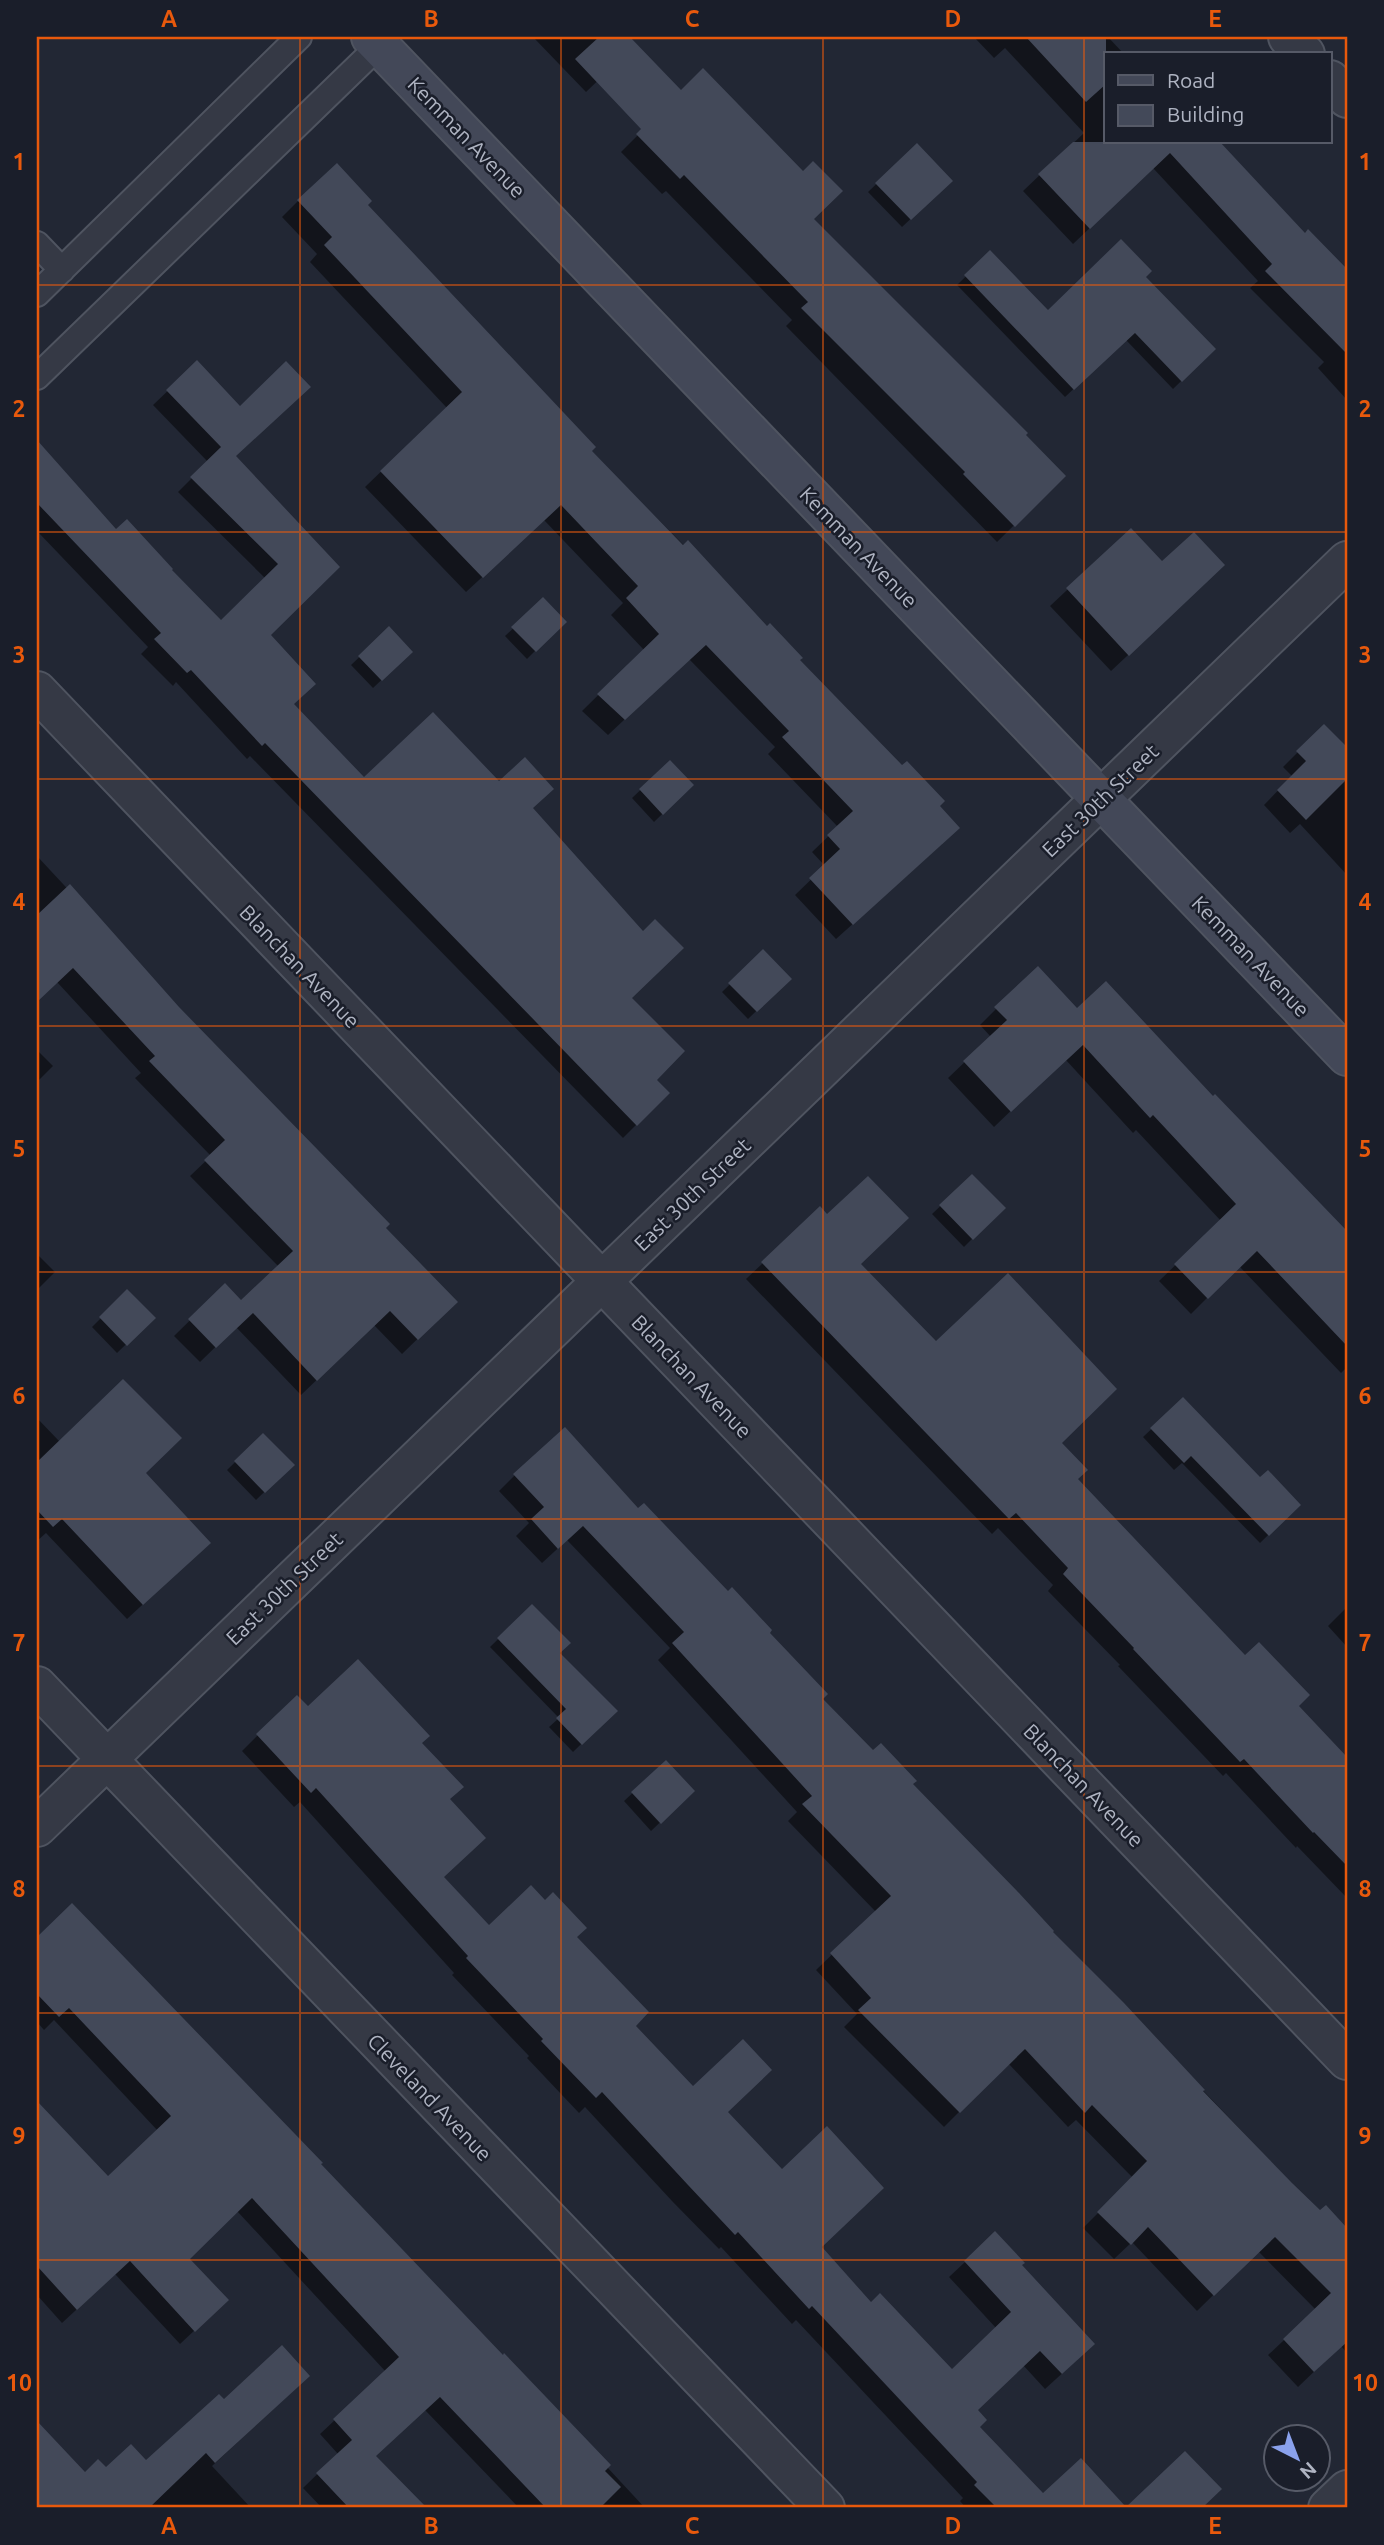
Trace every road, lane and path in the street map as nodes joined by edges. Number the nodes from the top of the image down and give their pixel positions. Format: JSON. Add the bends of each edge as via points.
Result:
{"nodes":[{"id":1,"x":299,"y":37,"type":"edge"},
{"id":2,"x":1288,"y":37,"type":"edge"},
{"id":3,"x":380,"y":40,"type":"edge"},
{"id":4,"x":1303,"y":52,"type":"edge"},
{"id":5,"x":1332,"y":82,"type":"edge"},
{"id":6,"x":1347,"y":98,"type":"edge"},
{"id":7,"x":37,"y":244,"type":"edge"},
{"id":8,"x":62,"y":270,"type":"junction"},
{"id":9,"x":37,"y":294,"type":"edge"},
{"id":10,"x":37,"y":377,"type":"edge"},
{"id":11,"x":1347,"y":561,"type":"edge"},
{"id":12,"x":37,"y":691,"type":"edge"},
{"id":13,"x":1100,"y":799,"type":"junction"},
{"id":14,"x":1347,"y":1056,"type":"edge"},
{"id":15,"x":601,"y":1281,"type":"junction"},
{"id":16,"x":37,"y":1686,"type":"edge"},
{"id":17,"x":106,"y":1759,"type":"junction"},
{"id":18,"x":37,"y":1827,"type":"edge"},
{"id":19,"x":1347,"y":2060,"type":"edge"},
{"id":20,"x":1347,"y":2490,"type":"edge"},
{"id":21,"x":825,"y":2508,"type":"edge"},
{"id":22,"x":1328,"y":2508,"type":"edge"}],
"edges":[{"from":1,"to":8,"type":"lane"},
{"from":2,"to":4,"type":"street"},
{"from":3,"to":10,"type":"lane"},
{"from":3,"to":13,"type":"street","name":"Kemman Avenue"},
{"from":5,"to":6,"type":"street"},
{"from":7,"to":8,"type":"lane"},
{"from":8,"to":9,"type":"lane"},
{"from":11,"to":13,"type":"street","name":"East 30th Street"},
{"from":12,"to":15,"type":"street","name":"Blanchan Avenue"},
{"from":13,"to":14,"type":"street","name":"Kemman Avenue"},
{"from":13,"to":15,"type":"street","name":"East 30th Street"},
{"from":15,"to":17,"type":"street","name":"East 30th Street"},
{"from":15,"to":19,"type":"street","name":"Blanchan Avenue"},
{"from":16,"to":17,"type":"street","name":"Cleveland Avenue"},
{"from":17,"to":18,"type":"street","name":"East 30th Street"},
{"from":17,"to":21,"type":"street","name":"Cleveland Avenue"},
{"from":20,"to":22,"type":"street"}]}
